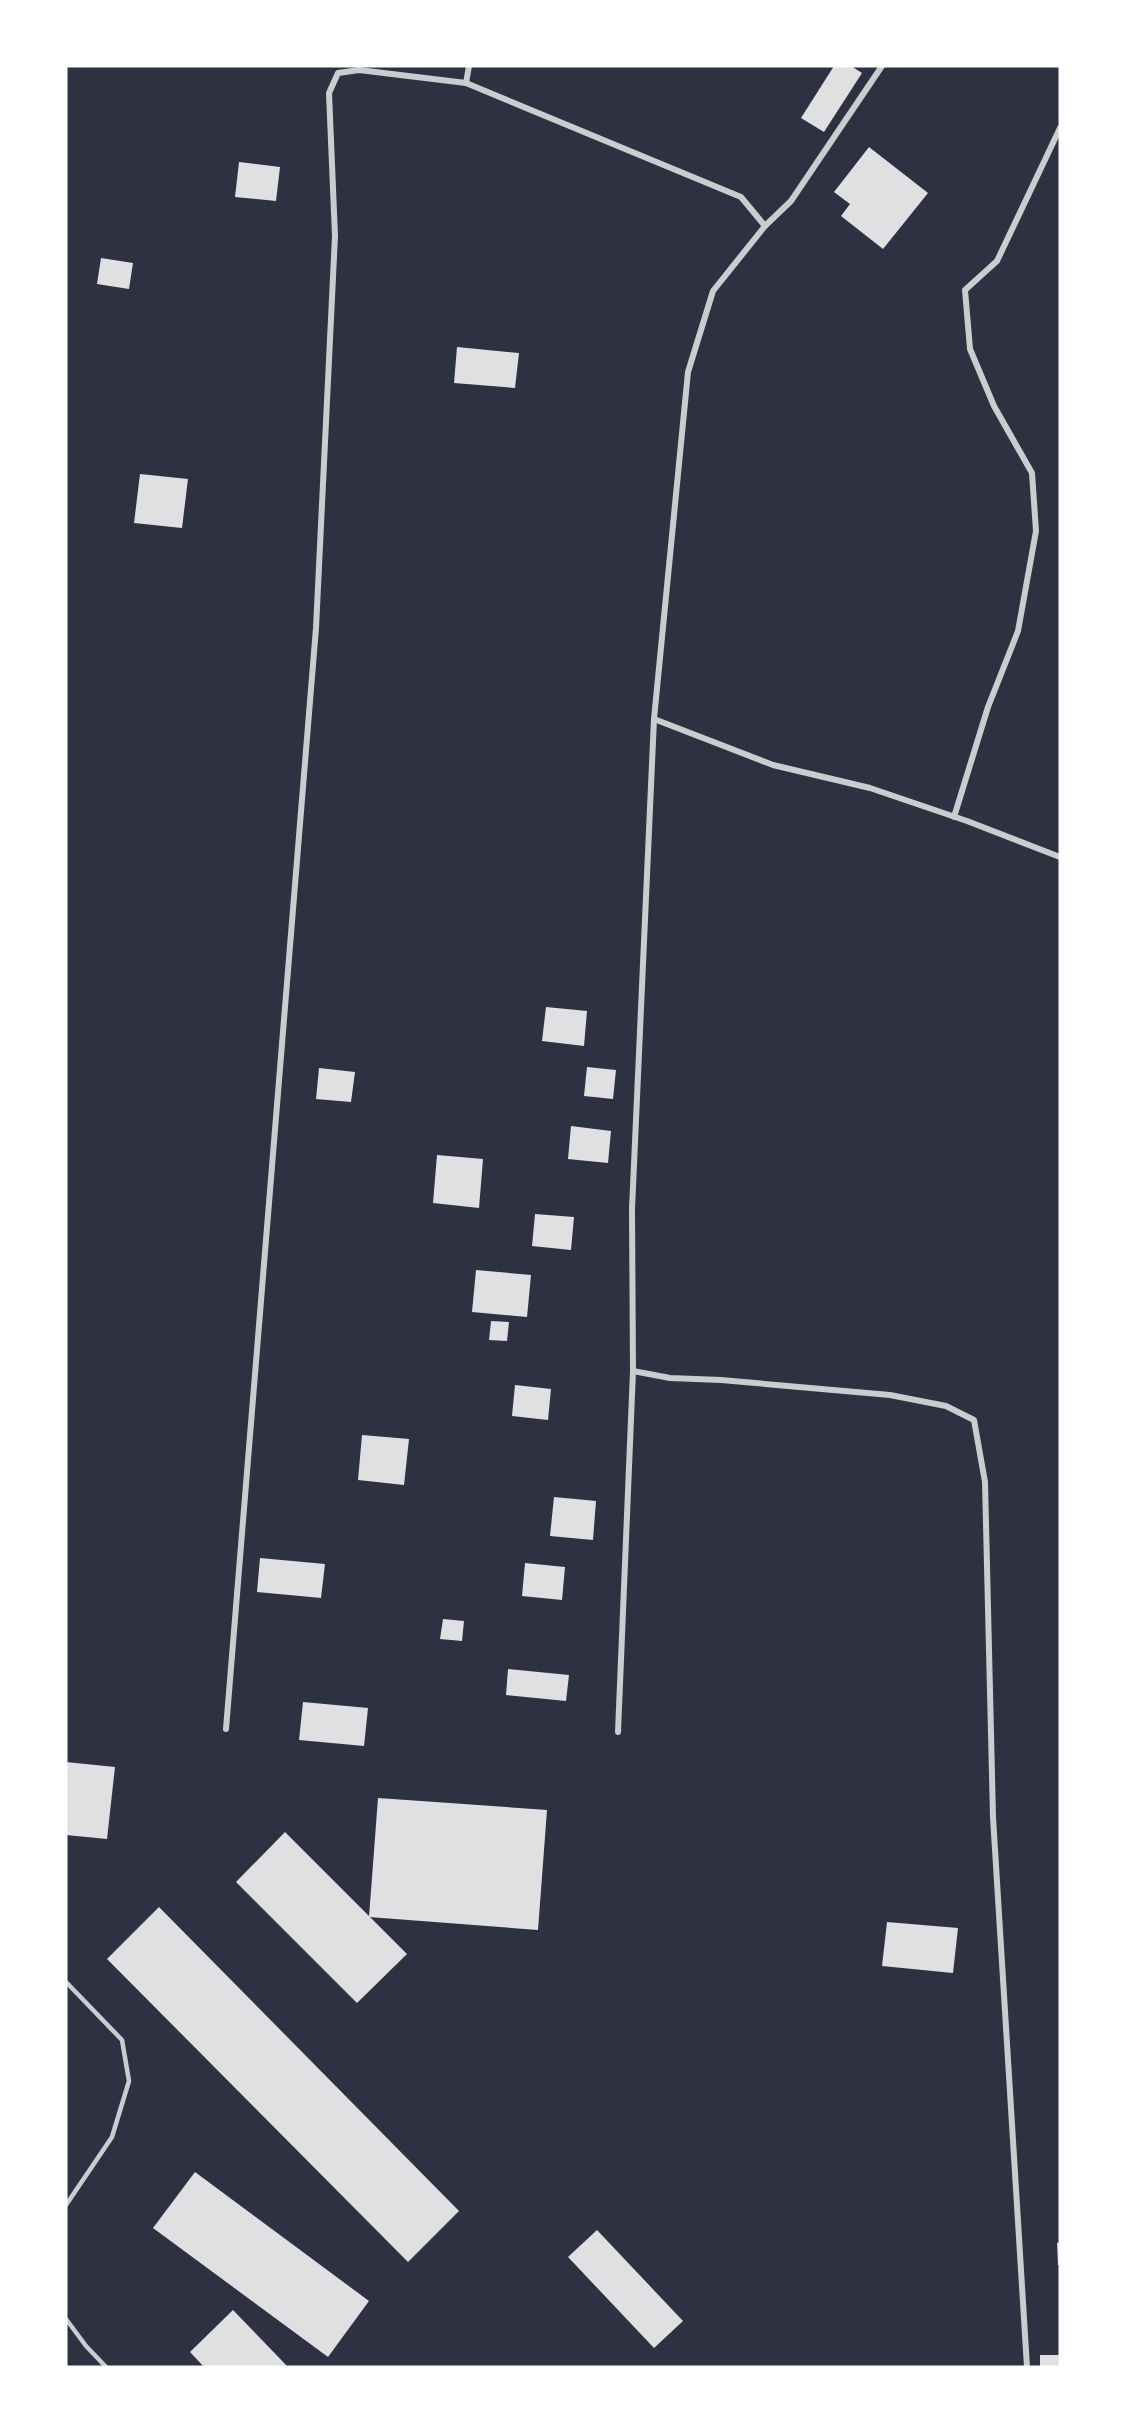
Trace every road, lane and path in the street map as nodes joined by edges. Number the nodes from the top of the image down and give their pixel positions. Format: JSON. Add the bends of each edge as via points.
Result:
{"nodes":[{"id":1,"x":469,"y":66,"type":"edge"},
{"id":2,"x":882,"y":66,"type":"edge"},
{"id":3,"x":466,"y":83,"type":"junction"},
{"id":4,"x":1060,"y":128,"type":"edge"},
{"id":5,"x":765,"y":226,"type":"junction"},
{"id":6,"x":654,"y":719,"type":"junction"},
{"id":7,"x":954,"y":817,"type":"junction"},
{"id":8,"x":1060,"y":857,"type":"edge"},
{"id":9,"x":633,"y":1371,"type":"junction"},
{"id":10,"x":226,"y":1729,"type":"dead end"},
{"id":11,"x":618,"y":1732,"type":"dead end"},
{"id":12,"x":66,"y":1982,"type":"edge"},
{"id":13,"x":66,"y":2205,"type":"edge"},
{"id":14,"x":66,"y":2319,"type":"edge"},
{"id":15,"x":106,"y":2367,"type":"edge"},
{"id":16,"x":1027,"y":2367,"type":"edge"}],
"edges":[{"from":1,"to":3,"type":"street"},
{"from":2,"to":5,"type":"street","via":[[791,201]]},
{"from":3,"to":5,"type":"street","via":[[741,197]]},
{"from":3,"to":10,"type":"street","via":[[358,70],[338,73],[329,93],[335,236],[316,628]]},
{"from":4,"to":7,"type":"street","via":[[997,261],[965,290],[970,349],[994,406],[1032,473],[1036,531],[1018,632],[988,707]]},
{"from":5,"to":6,"type":"street","via":[[713,291],[688,372]]},
{"from":6,"to":7,"type":"street","via":[[773,765],[870,788]]},
{"from":6,"to":9,"type":"street","via":[[632,1209]]},
{"from":7,"to":8,"type":"street"},
{"from":9,"to":11,"type":"street"},
{"from":9,"to":16,"type":"street","via":[[670,1378],[890,1395],[946,1406],[974,1420],[985,1482],[993,1817]]},
{"from":12,"to":13,"type":"lane","via":[[122,2040],[129,2081],[112,2137]]},
{"from":14,"to":15,"type":"lane"}]}
